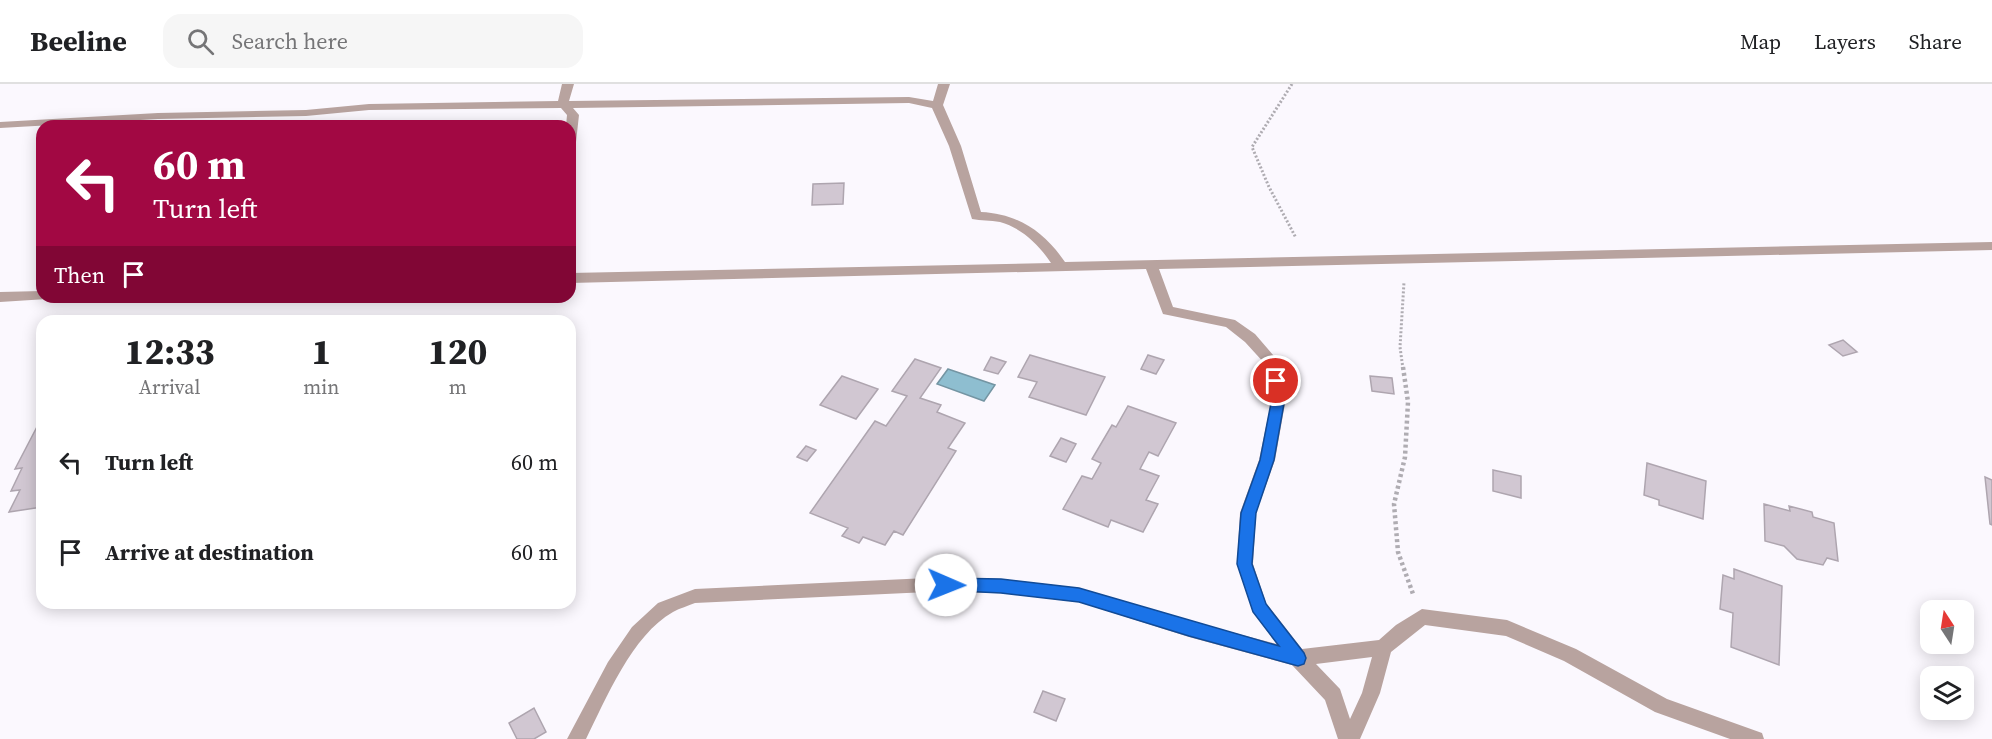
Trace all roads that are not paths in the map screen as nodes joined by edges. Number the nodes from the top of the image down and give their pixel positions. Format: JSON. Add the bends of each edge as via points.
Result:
{"nodes":[{"id":1,"x":568,"y":84,"type":"edge"},
{"id":2,"x":944,"y":84,"type":"edge"},
{"id":3,"x":563,"y":104,"type":"junction"},
{"id":4,"x":937,"y":105,"type":"junction"},
{"id":5,"x":88,"y":120,"type":"edge"},
{"id":6,"x":572,"y":120,"type":"edge"},
{"id":7,"x":36,"y":123,"type":"edge"},
{"id":8,"x":0,"y":125,"type":"edge"},
{"id":9,"x":1992,"y":246,"type":"edge"},
{"id":10,"x":1151,"y":265,"type":"junction"},
{"id":11,"x":1061,"y":267,"type":"junction"},
{"id":12,"x":576,"y":278,"type":"edge"},
{"id":13,"x":36,"y":296,"type":"edge"},
{"id":14,"x":0,"y":297,"type":"edge"},
{"id":15,"x":1383,"y":648,"type":"junction"},
{"id":16,"x":1298,"y":658,"type":"junction"},
{"id":17,"x":576,"y":739,"type":"edge"},
{"id":18,"x":1347,"y":739,"type":"edge"},
{"id":19,"x":1352,"y":739,"type":"edge"},
{"id":20,"x":1755,"y":739,"type":"edge"}],
"edges":[{"from":1,"to":3,"type":"street"},
{"from":2,"to":4,"type":"street"},
{"from":3,"to":4,"type":"street","via":[[909,100]]},
{"from":3,"to":5,"type":"street","via":[[369,107],[306,113]]},
{"from":3,"to":6,"type":"street","via":[[573,115]]},
{"from":4,"to":11,"type":"street","via":[[976,216],[996,215],[1030,230],[1049,248]]},
{"from":7,"to":8,"type":"street"},
{"from":9,"to":10,"type":"street"},
{"from":10,"to":11,"type":"street"},
{"from":10,"to":16,"type":"street","via":[[1168,311],[1230,323],[1273,363],[1279,398],[1267,460],[1248,513],[1245,564],[1259,607]]},
{"from":11,"to":12,"type":"street"},
{"from":13,"to":14,"type":"street"},
{"from":15,"to":16,"type":"street"},
{"from":15,"to":19,"type":"street","via":[[1371,693]]},
{"from":15,"to":20,"type":"street","via":[[1422,617],[1507,628],[1570,655],[1662,706]]},
{"from":16,"to":17,"type":"street","via":[[1079,595],[1001,586],[928,585],[695,596],[665,607],[646,621],[617,663]]},
{"from":16,"to":18,"type":"street","via":[[1333,695]]}]}
